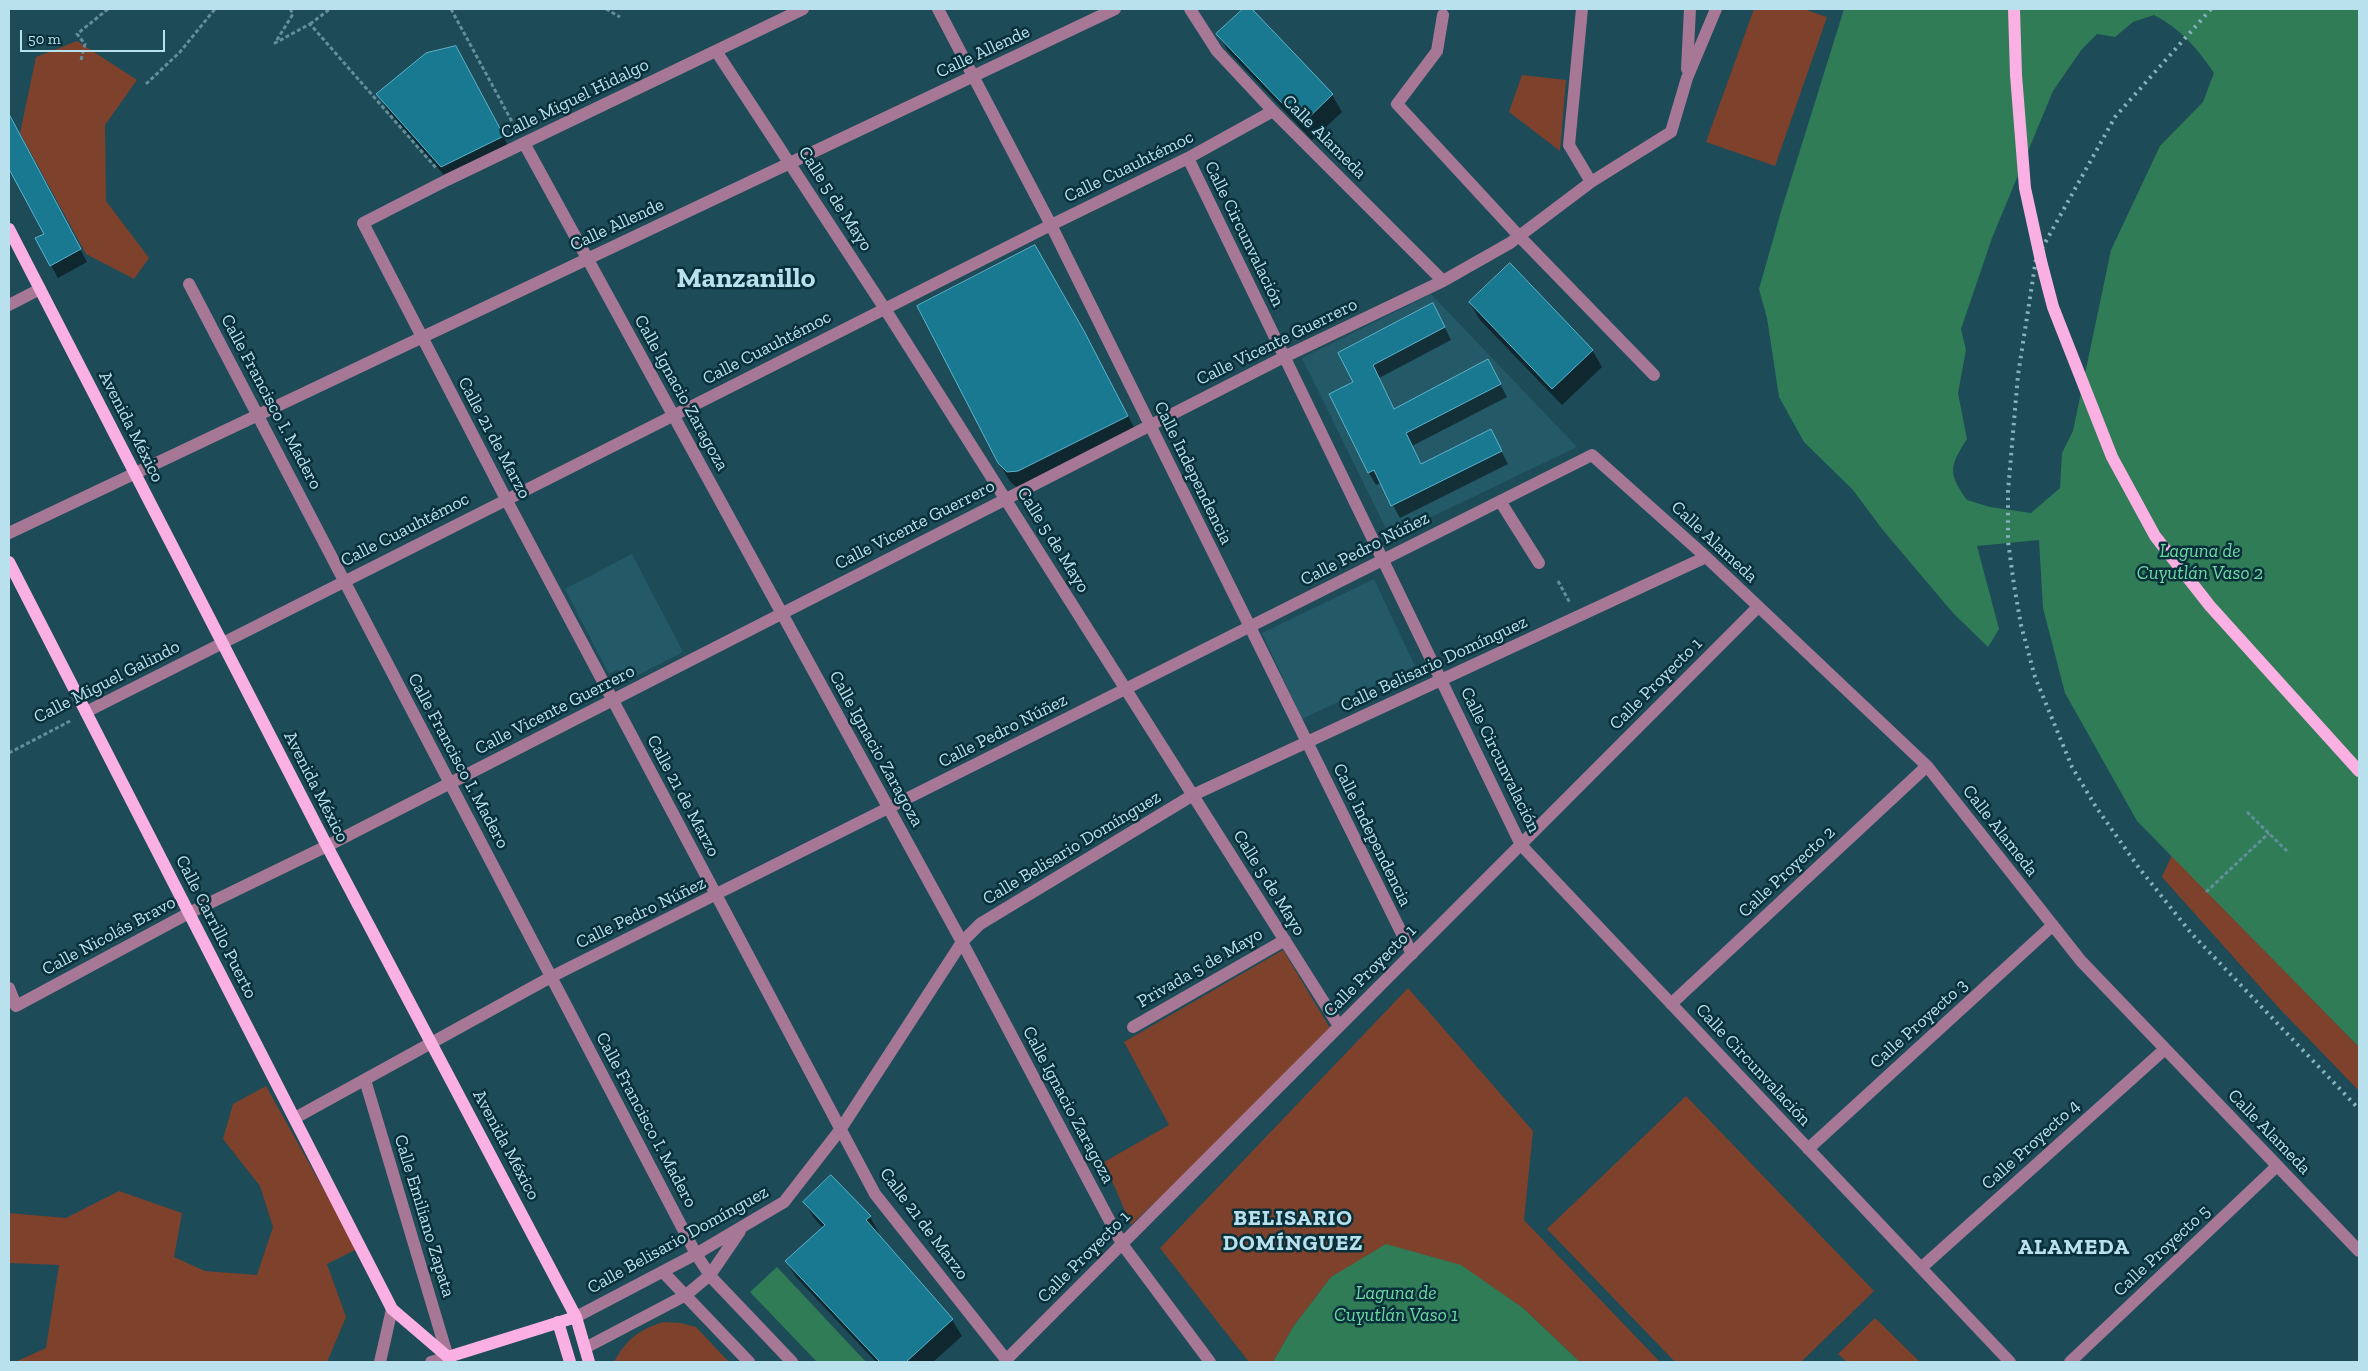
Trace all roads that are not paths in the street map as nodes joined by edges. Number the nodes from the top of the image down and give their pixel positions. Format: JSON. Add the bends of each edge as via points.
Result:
{"nodes":[{"id":1,"x":803,"y":9,"type":"edge"},
{"id":2,"x":938,"y":9,"type":"edge"},
{"id":3,"x":1115,"y":9,"type":"edge"},
{"id":4,"x":1190,"y":9,"type":"edge"},
{"id":5,"x":1582,"y":9,"type":"edge"},
{"id":6,"x":1690,"y":9,"type":"edge"},
{"id":7,"x":1716,"y":9,"type":"edge"},
{"id":8,"x":2014,"y":9,"type":"edge"},
{"id":9,"x":1442,"y":11,"type":"edge"},
{"id":10,"x":716,"y":51,"type":"junction"},
{"id":11,"x":973,"y":76,"type":"junction"},
{"id":12,"x":1687,"y":78,"type":"junction"},
{"id":13,"x":1273,"y":111,"type":"junction"},
{"id":14,"x":524,"y":143,"type":"junction"},
{"id":15,"x":1188,"y":158,"type":"junction"},
{"id":16,"x":790,"y":162,"type":"junction"},
{"id":17,"x":1592,"y":182,"type":"junction"},
{"id":18,"x":363,"y":223,"type":"joint"},
{"id":19,"x":1051,"y":225,"type":"junction"},
{"id":20,"x":9,"y":229,"type":"edge"},
{"id":21,"x":1519,"y":236,"type":"junction"},
{"id":22,"x":587,"y":258,"type":"junction"},
{"id":23,"x":1443,"y":281,"type":"junction"},
{"id":24,"x":189,"y":284,"type":"dead end"},
{"id":25,"x":40,"y":289,"type":"junction"},
{"id":26,"x":9,"y":305,"type":"edge"},
{"id":27,"x":885,"y":308,"type":"junction"},
{"id":28,"x":421,"y":338,"type":"junction"},
{"id":29,"x":1284,"y":357,"type":"junction"},
{"id":30,"x":1654,"y":375,"type":"dead end"},
{"id":31,"x":258,"y":415,"type":"junction"},
{"id":32,"x":673,"y":415,"type":"junction"},
{"id":33,"x":1150,"y":425,"type":"junction"},
{"id":34,"x":1592,"y":455,"type":"joint"},
{"id":35,"x":135,"y":473,"type":"junction"},
{"id":36,"x":506,"y":499,"type":"junction"},
{"id":37,"x":1006,"y":499,"type":"junction"},
{"id":38,"x":1500,"y":501,"type":"junction"},
{"id":39,"x":9,"y":533,"type":"edge"},
{"id":40,"x":1706,"y":557,"type":"junction"},
{"id":41,"x":1382,"y":560,"type":"junction"},
{"id":42,"x":9,"y":562,"type":"edge"},
{"id":43,"x":1539,"y":563,"type":"dead end"},
{"id":44,"x":344,"y":581,"type":"junction"},
{"id":45,"x":1758,"y":606,"type":"junction"},
{"id":46,"x":782,"y":613,"type":"junction"},
{"id":47,"x":1249,"y":627,"type":"junction"},
{"id":48,"x":222,"y":642,"type":"junction"},
{"id":49,"x":1441,"y":680,"type":"junction"},
{"id":50,"x":1126,"y":689,"type":"junction"},
{"id":51,"x":612,"y":700,"type":"junction"},
{"id":52,"x":86,"y":712,"type":"junction"},
{"id":53,"x":1307,"y":742,"type":"junction"},
{"id":54,"x":1927,"y":766,"type":"junction"},
{"id":55,"x":2359,"y":771,"type":"edge"},
{"id":56,"x":450,"y":783,"type":"junction"},
{"id":57,"x":1193,"y":795,"type":"junction"},
{"id":58,"x":889,"y":808,"type":"junction"},
{"id":59,"x":1521,"y":845,"type":"junction"},
{"id":60,"x":327,"y":846,"type":"junction"},
{"id":61,"x":716,"y":895,"type":"junction"},
{"id":62,"x":190,"y":913,"type":"junction"},
{"id":63,"x":2053,"y":925,"type":"junction"},
{"id":64,"x":1284,"y":940,"type":"junction"},
{"id":65,"x":962,"y":942,"type":"junction"},
{"id":66,"x":1412,"y":954,"type":"junction"},
{"id":67,"x":551,"y":977,"type":"junction"},
{"id":68,"x":9,"y":988,"type":"edge"},
{"id":69,"x":1671,"y":1004,"type":"junction"},
{"id":70,"x":1339,"y":1026,"type":"junction"},
{"id":71,"x":1133,"y":1027,"type":"dead end"},
{"id":72,"x":433,"y":1044,"type":"junction"},
{"id":73,"x":2165,"y":1048,"type":"junction"},
{"id":74,"x":365,"y":1080,"type":"junction"},
{"id":75,"x":295,"y":1118,"type":"junction"},
{"id":76,"x":840,"y":1130,"type":"junction"},
{"id":77,"x":1808,"y":1149,"type":"junction"},
{"id":78,"x":2277,"y":1166,"type":"junction"},
{"id":79,"x":743,"y":1227,"type":"junction"},
{"id":80,"x":1122,"y":1244,"type":"junction"},
{"id":81,"x":2359,"y":1251,"type":"edge"},
{"id":82,"x":696,"y":1254,"type":"junction"},
{"id":83,"x":1921,"y":1268,"type":"junction"},
{"id":84,"x":663,"y":1272,"type":"junction"},
{"id":85,"x":710,"y":1276,"type":"junction"},
{"id":86,"x":686,"y":1295,"type":"junction"},
{"id":87,"x":392,"y":1309,"type":"junction"},
{"id":88,"x":576,"y":1317,"type":"junction"},
{"id":89,"x":558,"y":1322,"type":"junction"},
{"id":90,"x":585,"y":1348,"type":"junction"},
{"id":91,"x":449,"y":1359,"type":"edge"},
{"id":92,"x":1007,"y":1361,"type":"edge"},
{"id":93,"x":380,"y":1362,"type":"edge"},
{"id":94,"x":430,"y":1362,"type":"edge"},
{"id":95,"x":570,"y":1362,"type":"edge"},
{"id":96,"x":589,"y":1362,"type":"edge"},
{"id":97,"x":749,"y":1362,"type":"edge"},
{"id":98,"x":792,"y":1362,"type":"edge"},
{"id":99,"x":1210,"y":1362,"type":"edge"},
{"id":100,"x":2010,"y":1362,"type":"edge"},
{"id":101,"x":2070,"y":1362,"type":"edge"}],
"edges":[{"from":1,"to":10,"type":"street","name":"Calle Miguel Hidalgo"},
{"from":2,"to":11,"type":"street","name":"Calle Independencia"},
{"from":3,"to":11,"type":"street","name":"Calle Allende"},
{"from":4,"to":13,"type":"street","name":"Calle Alameda","via":[[1217,50]]},
{"from":5,"to":17,"type":"street","via":[[1569,145]]},
{"from":6,"to":12,"type":"street"},
{"from":7,"to":12,"type":"street"},
{"from":8,"to":55,"type":"main road","bridge":true,"via":[[2025,188],[2053,307],[2112,457],[2155,536],[2204,598]]},
{"from":9,"to":21,"type":"street","via":[[1437,51],[1397,104]]},
{"from":10,"to":14,"type":"street","name":"Calle Miguel Hidalgo"},
{"from":10,"to":16,"type":"street","name":"Calle 5 de Mayo"},
{"from":11,"to":16,"type":"street","name":"Calle Allende"},
{"from":11,"to":19,"type":"street","name":"Calle Independencia"},
{"from":12,"to":17,"type":"street","name":"Calle Vicente Guerrero","via":[[1671,132]]},
{"from":13,"to":15,"type":"street","name":"Calle Cuauhtémoc"},
{"from":13,"to":23,"type":"street","name":"Calle Alameda"},
{"from":14,"to":18,"type":"street","name":"Calle Miguel Hidalgo"},
{"from":14,"to":22,"type":"street","name":"Calle Ignacio Zaragoza"},
{"from":15,"to":19,"type":"street","name":"Calle Cuauhtémoc"},
{"from":15,"to":29,"type":"street","name":"Calle Circunvalación"},
{"from":16,"to":22,"type":"street","name":"Calle Allende"},
{"from":16,"to":27,"type":"street","name":"Calle 5 de Mayo"},
{"from":17,"to":21,"type":"street","name":"Calle Vicente Guerrero"},
{"from":18,"to":28,"type":"street","name":"Calle 21 de Marzo"},
{"from":19,"to":27,"type":"street","name":"Calle Cuauhtémoc"},
{"from":19,"to":33,"type":"street","name":"Calle Independencia"},
{"from":20,"to":25,"type":"main road","name":"Avenida México"},
{"from":21,"to":23,"type":"street","name":"Calle Vicente Guerrero"},
{"from":21,"to":30,"type":"street"},
{"from":22,"to":28,"type":"street","name":"Calle Allende"},
{"from":22,"to":32,"type":"street","name":"Calle Ignacio Zaragoza"},
{"from":23,"to":29,"type":"street","name":"Calle Vicente Guerrero"},
{"from":24,"to":31,"type":"street","name":"Calle Francisco I. Madero"},
{"from":25,"to":26,"type":"street"},
{"from":25,"to":35,"type":"main road","name":"Avenida México"},
{"from":27,"to":32,"type":"street","name":"Calle Cuauhtémoc"},
{"from":27,"to":37,"type":"street","name":"Calle 5 de Mayo"},
{"from":28,"to":31,"type":"street","name":"Calle Allende"},
{"from":28,"to":36,"type":"street","name":"Calle 21 de Marzo"},
{"from":29,"to":33,"type":"street","name":"Calle Vicente Guerrero"},
{"from":29,"to":41,"type":"street","name":"Calle Circunvalación"},
{"from":31,"to":35,"type":"street","name":"Calle Allende"},
{"from":31,"to":44,"type":"street","name":"Calle Francisco I. Madero"},
{"from":32,"to":36,"type":"street","name":"Calle Cuauhtémoc"},
{"from":32,"to":46,"type":"street","name":"Calle Ignacio Zaragoza"},
{"from":33,"to":37,"type":"street","name":"Calle Vicente Guerrero"},
{"from":33,"to":47,"type":"street","name":"Calle Independencia"},
{"from":34,"to":38,"type":"street","name":"Calle Pedro Núñez"},
{"from":34,"to":40,"type":"street","name":"Calle Alameda"},
{"from":35,"to":39,"type":"street","name":"Calle Allende"},
{"from":35,"to":48,"type":"main road","name":"Avenida México"},
{"from":36,"to":44,"type":"street","name":"Calle Cuauhtémoc"},
{"from":36,"to":51,"type":"street","name":"Calle 21 de Marzo"},
{"from":37,"to":46,"type":"street","name":"Calle Vicente Guerrero"},
{"from":37,"to":50,"type":"street","name":"Calle 5 de Mayo"},
{"from":38,"to":41,"type":"street","name":"Calle Pedro Núñez"},
{"from":38,"to":43,"type":"street"},
{"from":40,"to":45,"type":"street","name":"Calle Alameda"},
{"from":40,"to":49,"type":"street","name":"Calle Belisario Domínguez"},
{"from":41,"to":47,"type":"street","name":"Calle Pedro Núñez"},
{"from":41,"to":49,"type":"street","name":"Calle Circunvalación"},
{"from":42,"to":52,"type":"main road","name":"Calle Carrillo Puerto"},
{"from":44,"to":48,"type":"street","name":"Calle Cuauhtémoc"},
{"from":44,"to":56,"type":"street","name":"Calle Francisco I. Madero"},
{"from":45,"to":54,"type":"street","name":"Calle Alameda"},
{"from":45,"to":59,"type":"street","name":"Calle Proyecto 1"},
{"from":46,"to":51,"type":"street","name":"Calle Vicente Guerrero"},
{"from":46,"to":58,"type":"street","name":"Calle Ignacio Zaragoza"},
{"from":47,"to":50,"type":"street","name":"Calle Pedro Núñez"},
{"from":47,"to":53,"type":"street","name":"Calle Independencia"},
{"from":48,"to":52,"type":"street","name":"Calle Miguel Galindo"},
{"from":48,"to":60,"type":"main road","name":"Avenida México"},
{"from":49,"to":53,"type":"street","name":"Calle Belisario Domínguez"},
{"from":49,"to":59,"type":"street","name":"Calle Circunvalación"},
{"from":50,"to":57,"type":"street","name":"Calle 5 de Mayo"},
{"from":50,"to":58,"type":"street","name":"Calle Pedro Núñez"},
{"from":51,"to":56,"type":"street","name":"Calle Vicente Guerrero"},
{"from":51,"to":61,"type":"street","name":"Calle 21 de Marzo"},
{"from":52,"to":62,"type":"main road","name":"Calle Carrillo Puerto"},
{"from":53,"to":57,"type":"street","name":"Calle Belisario Domínguez"},
{"from":53,"to":66,"type":"street","name":"Calle Independencia"},
{"from":54,"to":63,"type":"street","name":"Calle Alameda"},
{"from":54,"to":69,"type":"street","name":"Calle Proyecto 2"},
{"from":56,"to":60,"type":"street","name":"Calle Vicente Guerrero"},
{"from":56,"to":67,"type":"street","name":"Calle Francisco I. Madero"},
{"from":57,"to":64,"type":"street","name":"Calle 5 de Mayo"},
{"from":57,"to":65,"type":"street","name":"Calle Belisario Domínguez","via":[[980,924]]},
{"from":58,"to":61,"type":"street","name":"Calle Pedro Núñez"},
{"from":58,"to":65,"type":"street","name":"Calle Ignacio Zaragoza"},
{"from":59,"to":66,"type":"street","name":"Calle Proyecto 1"},
{"from":59,"to":69,"type":"street","name":"Calle Circunvalación"},
{"from":60,"to":62,"type":"street","name":"Calle Nicolás Bravo"},
{"from":60,"to":72,"type":"main road","name":"Avenida México"},
{"from":61,"to":67,"type":"street","name":"Calle Pedro Núñez"},
{"from":61,"to":76,"type":"street","name":"Calle 21 de Marzo"},
{"from":62,"to":68,"type":"street","name":"Calle Nicolás Bravo","via":[[16,1006]]},
{"from":62,"to":75,"type":"main road","name":"Calle Carrillo Puerto"},
{"from":63,"to":73,"type":"street","name":"Calle Alameda","via":[[2082,962]]},
{"from":63,"to":77,"type":"street","name":"Calle Proyecto 3"},
{"from":64,"to":70,"type":"street","name":"Calle 5 de Mayo"},
{"from":64,"to":71,"type":"street","name":"Privada 5 de Mayo"},
{"from":65,"to":76,"type":"street","name":"Calle Belisario Domínguez"},
{"from":65,"to":80,"type":"street","name":"Calle Ignacio Zaragoza"},
{"from":66,"to":70,"type":"street","name":"Calle Proyecto 1"},
{"from":67,"to":72,"type":"street","name":"Calle Pedro Núñez"},
{"from":67,"to":82,"type":"street","name":"Calle Francisco I. Madero"},
{"from":69,"to":77,"type":"street","name":"Calle Circunvalación"},
{"from":70,"to":80,"type":"street","name":"Calle Proyecto 1"},
{"from":72,"to":74,"type":"street","name":"Calle Pedro Núñez"},
{"from":72,"to":88,"type":"main road","name":"Avenida México"},
{"from":73,"to":78,"type":"street","name":"Calle Alameda"},
{"from":73,"to":83,"type":"street","name":"Calle Proyecto 4"},
{"from":74,"to":75,"type":"street","name":"Calle Pedro Núñez"},
{"from":74,"to":91,"type":"street","name":"Calle Emiliano Zapata"},
{"from":75,"to":87,"type":"main road","name":"Calle Carrillo Puerto"},
{"from":76,"to":79,"type":"street","name":"Calle Belisario Domínguez","via":[[784,1202]]},
{"from":76,"to":92,"type":"street","name":"Calle 21 de Marzo","via":[[875,1194]]},
{"from":77,"to":83,"type":"street","name":"Calle Circunvalación"},
{"from":78,"to":81,"type":"street","name":"Calle Alameda"},
{"from":78,"to":101,"type":"street","name":"Calle Proyecto 5"},
{"from":79,"to":82,"type":"street","name":"Calle Belisario Domínguez"},
{"from":79,"to":85,"type":"street"},
{"from":80,"to":92,"type":"street","name":"Calle Proyecto 1"},
{"from":80,"to":99,"type":"street","name":"Calle Ignacio Zaragoza"},
{"from":82,"to":84,"type":"street","name":"Calle Belisario Domínguez"},
{"from":82,"to":85,"type":"street","name":"Calle Francisco I. Madero"},
{"from":83,"to":100,"type":"street","name":"Calle Circunvalación"},
{"from":84,"to":86,"type":"street"},
{"from":84,"to":88,"type":"street","name":"Calle Belisario Domínguez"},
{"from":85,"to":86,"type":"street"},
{"from":85,"to":98,"type":"street","name":"Calle Francisco I. Madero"},
{"from":86,"to":90,"type":"street"},
{"from":86,"to":97,"type":"street"},
{"from":87,"to":91,"type":"main road","name":"Calle Carrillo Puerto"},
{"from":87,"to":93,"type":"street"},
{"from":88,"to":89,"type":"main road"},
{"from":88,"to":90,"type":"main road","name":"Avenida México"},
{"from":89,"to":91,"type":"main road"},
{"from":89,"to":95,"type":"main road"},
{"from":90,"to":96,"type":"main road","name":"Avenida México"},
{"from":91,"to":94,"type":"street"}]}
